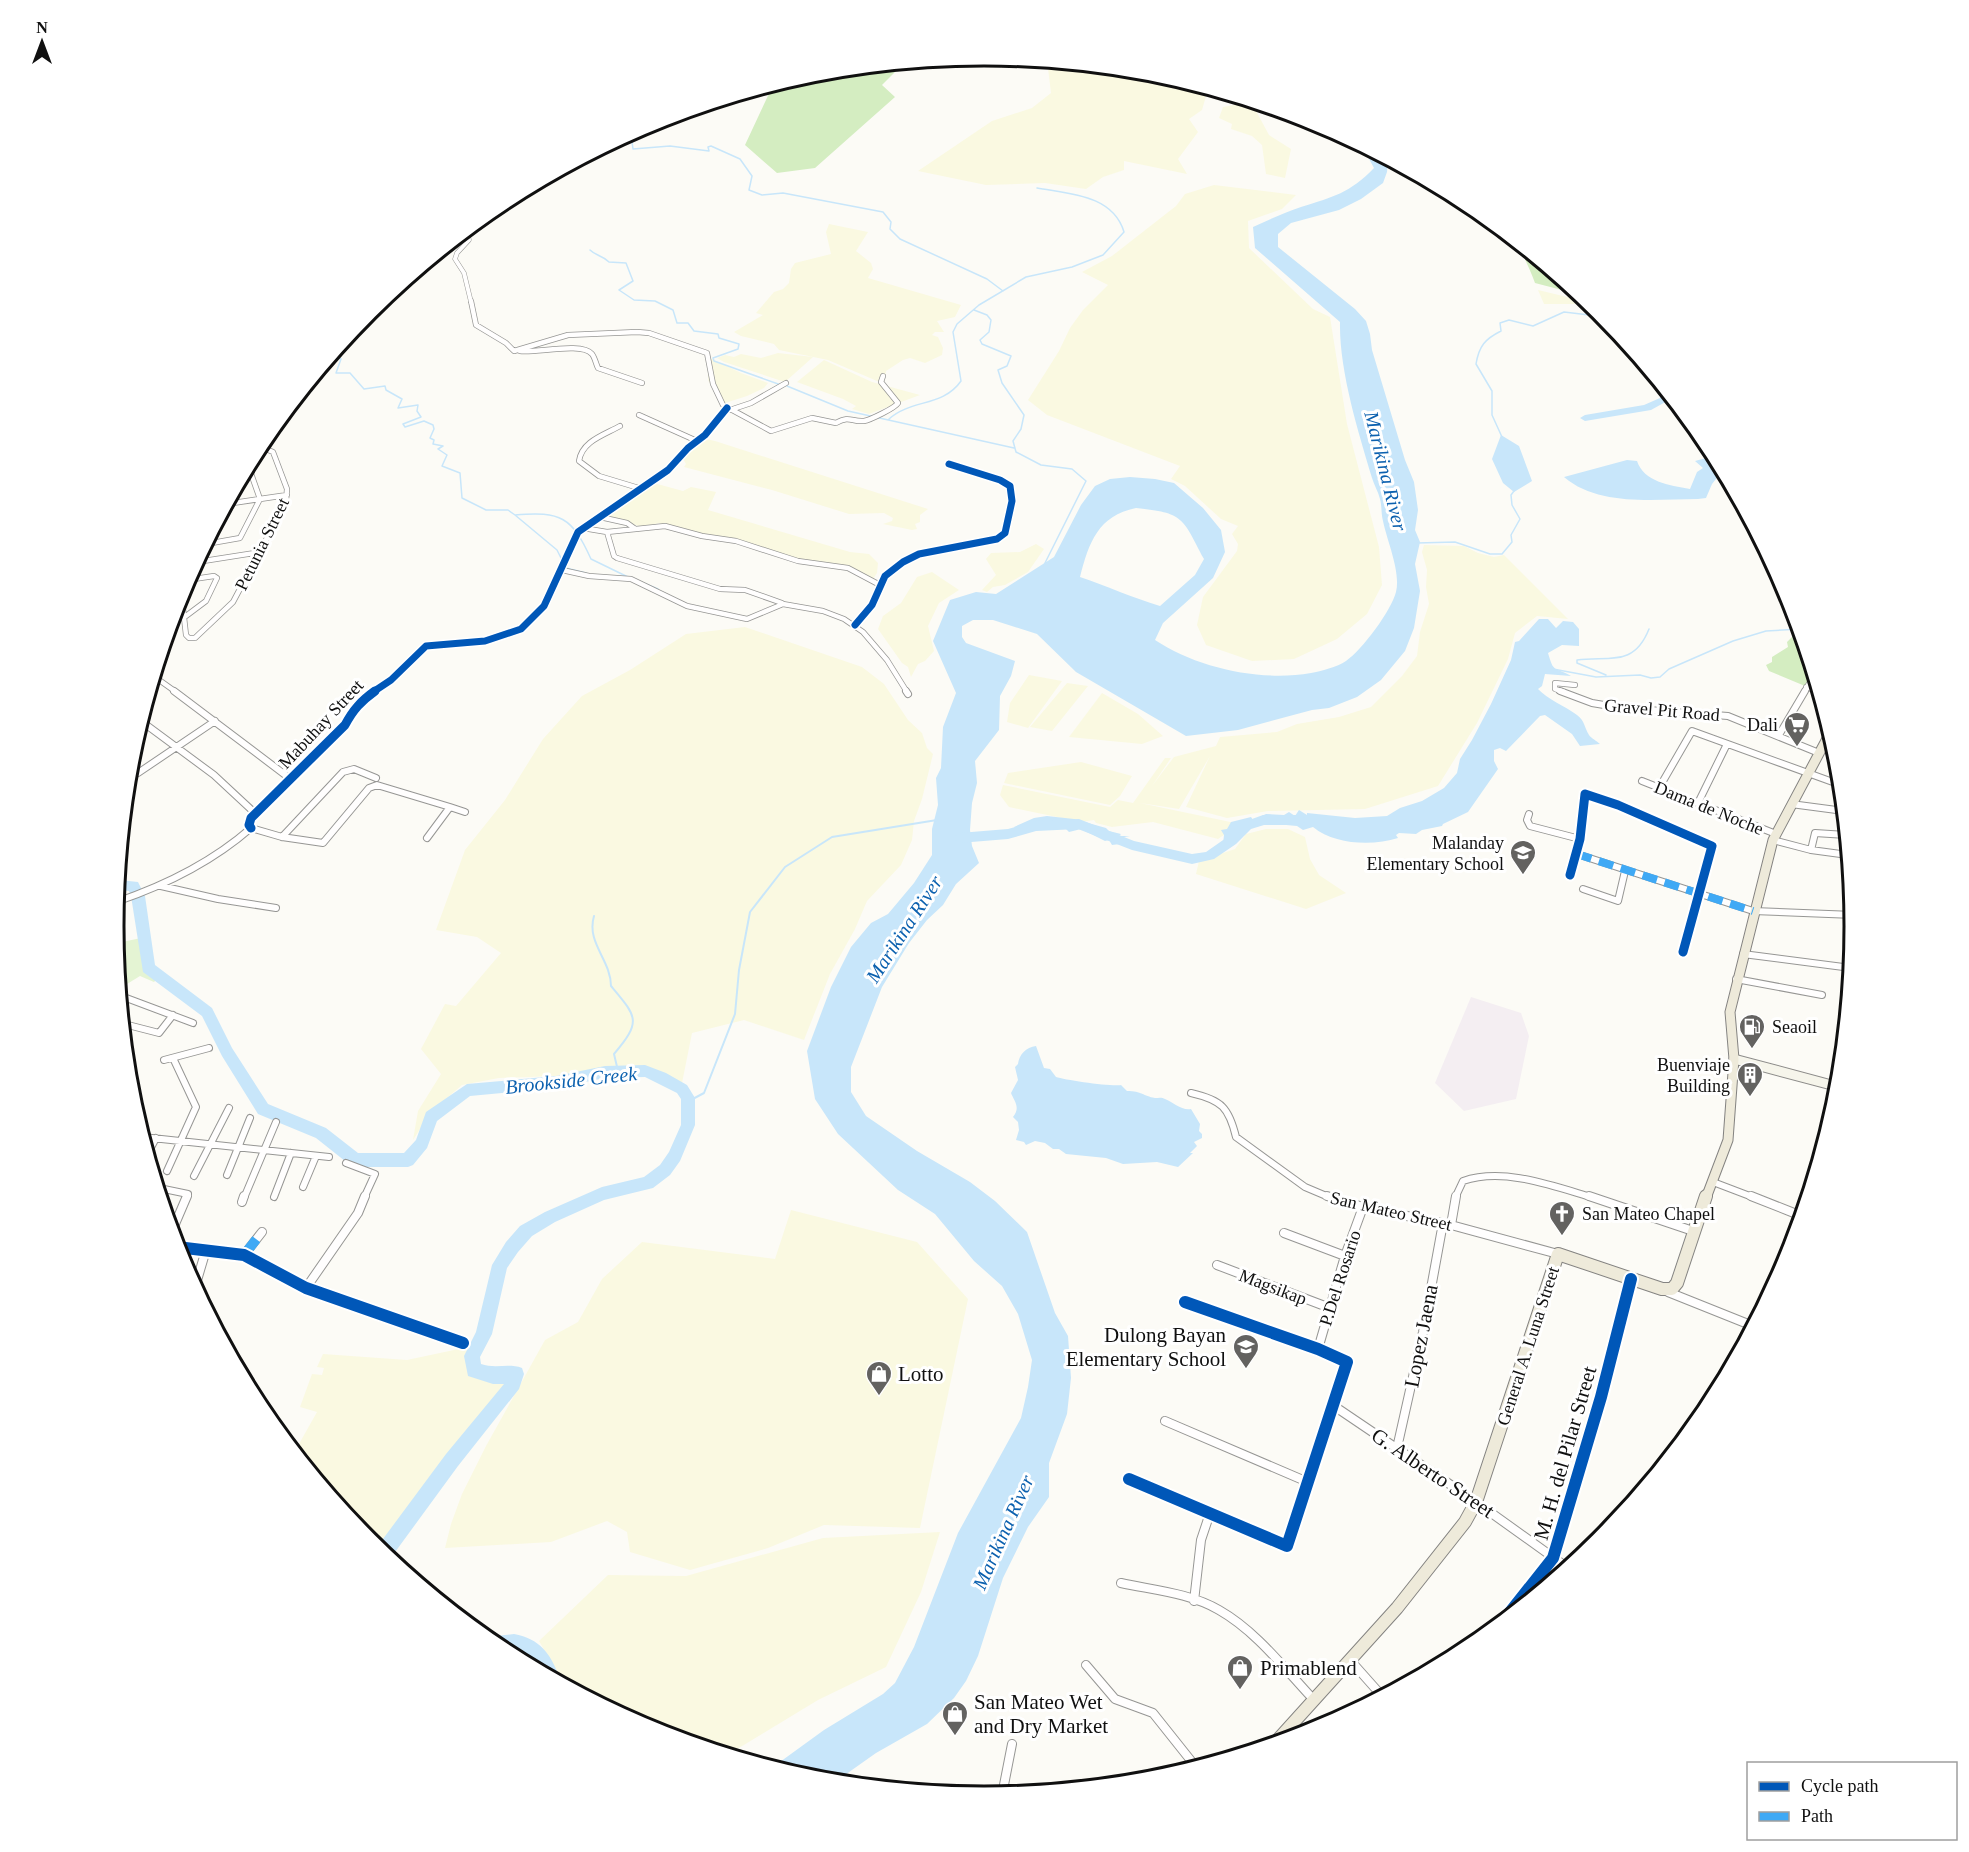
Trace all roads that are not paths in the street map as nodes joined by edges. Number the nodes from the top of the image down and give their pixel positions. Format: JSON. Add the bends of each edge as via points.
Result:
{"nodes":[{"id":1,"x":469,"y":238,"type":"edge"},
{"id":2,"x":520,"y":351,"type":"junction"},
{"id":3,"x":883,"y":376,"type":"dead end"},
{"id":4,"x":642,"y":383,"type":"dead end"},
{"id":5,"x":786,"y":383,"type":"dead end"},
{"id":6,"x":729,"y":409,"type":"junction"},
{"id":7,"x":639,"y":416,"type":"dead end"},
{"id":8,"x":620,"y":426,"type":"dead end"},
{"id":9,"x":697,"y":441,"type":"junction"},
{"id":10,"x":268,"y":450,"type":"edge"},
{"id":11,"x":949,"y":464,"type":"dead end"},
{"id":12,"x":252,"y":475,"type":"edge"},
{"id":13,"x":642,"y":489,"type":"junction"},
{"id":14,"x":287,"y":495,"type":"junction"},
{"id":15,"x":260,"y":499,"type":"junction"},
{"id":16,"x":238,"y":500,"type":"edge"},
{"id":17,"x":600,"y":517,"type":"junction"},
{"id":18,"x":583,"y":528,"type":"junction"},
{"id":19,"x":634,"y":528,"type":"junction"},
{"id":20,"x":606,"y":532,"type":"junction"},
{"id":21,"x":215,"y":543,"type":"edge"},
{"id":22,"x":261,"y":552,"type":"junction"},
{"id":23,"x":206,"y":561,"type":"edge"},
{"id":24,"x":562,"y":570,"type":"junction"},
{"id":25,"x":198,"y":578,"type":"edge"},
{"id":26,"x":880,"y":585,"type":"junction"},
{"id":27,"x":783,"y":604,"type":"junction"},
{"id":28,"x":185,"y":611,"type":"edge"},
{"id":29,"x":186,"y":616,"type":"junction"},
{"id":30,"x":855,"y":625,"type":"junction"},
{"id":31,"x":161,"y":680,"type":"edge"},
{"id":32,"x":1809,"y":683,"type":"edge"},
{"id":33,"x":1575,"y":685,"type":"dead end"},
{"id":34,"x":1806,"y":687,"type":"junction"},
{"id":35,"x":1811,"y":689,"type":"edge"},
{"id":36,"x":908,"y":694,"type":"dead end"},
{"id":37,"x":215,"y":721,"type":"junction"},
{"id":38,"x":148,"y":727,"type":"edge"},
{"id":39,"x":1779,"y":735,"type":"junction"},
{"id":40,"x":1824,"y":743,"type":"edge"},
{"id":41,"x":1727,"y":744,"type":"junction"},
{"id":42,"x":176,"y":747,"type":"junction"},
{"id":43,"x":1819,"y":753,"type":"junction"},
{"id":44,"x":139,"y":773,"type":"edge"},
{"id":45,"x":1807,"y":774,"type":"junction"},
{"id":46,"x":376,"y":778,"type":"dead end"},
{"id":47,"x":292,"y":780,"type":"junction"},
{"id":48,"x":1642,"y":782,"type":"dead end"},
{"id":49,"x":1832,"y":782,"type":"edge"},
{"id":50,"x":1659,"y":788,"type":"junction"},
{"id":51,"x":1698,"y":803,"type":"junction"},
{"id":52,"x":1791,"y":804,"type":"junction"},
{"id":53,"x":450,"y":807,"type":"junction"},
{"id":54,"x":1836,"y":810,"type":"edge"},
{"id":55,"x":465,"y":812,"type":"dead end"},
{"id":56,"x":256,"y":814,"type":"junction"},
{"id":57,"x":1529,"y":814,"type":"dead end"},
{"id":58,"x":250,"y":825,"type":"junction"},
{"id":59,"x":1839,"y":835,"type":"edge"},
{"id":60,"x":282,"y":837,"type":"junction"},
{"id":61,"x":1774,"y":837,"type":"junction"},
{"id":62,"x":427,"y":838,"type":"dead end"},
{"id":63,"x":1580,"y":839,"type":"junction"},
{"id":64,"x":1811,"y":850,"type":"junction"},
{"id":65,"x":1577,"y":854,"type":"junction"},
{"id":66,"x":1841,"y":854,"type":"edge"},
{"id":67,"x":1625,"y":871,"type":"junction"},
{"id":68,"x":1570,"y":875,"type":"dead end"},
{"id":69,"x":161,"y":886,"type":"junction"},
{"id":70,"x":1582,"y":889,"type":"dead end"},
{"id":71,"x":1700,"y":894,"type":"junction"},
{"id":72,"x":125,"y":899,"type":"edge"},
{"id":73,"x":276,"y":908,"type":"dead end"},
{"id":74,"x":1753,"y":911,"type":"junction"},
{"id":75,"x":1844,"y":915,"type":"edge"},
{"id":76,"x":1683,"y":952,"type":"dead end"},
{"id":77,"x":1743,"y":954,"type":"junction"},
{"id":78,"x":1843,"y":967,"type":"edge"},
{"id":79,"x":1735,"y":979,"type":"junction"},
{"id":80,"x":1822,"y":995,"type":"dead end"},
{"id":81,"x":128,"y":998,"type":"edge"},
{"id":82,"x":174,"y":1015,"type":"junction"},
{"id":83,"x":193,"y":1023,"type":"dead end"},
{"id":84,"x":131,"y":1026,"type":"edge"},
{"id":85,"x":209,"y":1048,"type":"dead end"},
{"id":86,"x":173,"y":1058,"type":"junction"},
{"id":87,"x":1734,"y":1059,"type":"junction"},
{"id":88,"x":164,"y":1060,"type":"dead end"},
{"id":89,"x":1830,"y":1084,"type":"edge"},
{"id":90,"x":1191,"y":1093,"type":"dead end"},
{"id":91,"x":228,"y":1108,"type":"dead end"},
{"id":92,"x":250,"y":1118,"type":"dead end"},
{"id":93,"x":276,"y":1122,"type":"dead end"},
{"id":94,"x":151,"y":1138,"type":"edge"},
{"id":95,"x":156,"y":1138,"type":"junction"},
{"id":96,"x":181,"y":1140,"type":"junction"},
{"id":97,"x":211,"y":1143,"type":"junction"},
{"id":98,"x":153,"y":1144,"type":"edge"},
{"id":99,"x":238,"y":1146,"type":"junction"},
{"id":100,"x":264,"y":1149,"type":"junction"},
{"id":101,"x":291,"y":1153,"type":"junction"},
{"id":102,"x":316,"y":1156,"type":"junction"},
{"id":103,"x":329,"y":1158,"type":"dead end"},
{"id":104,"x":346,"y":1163,"type":"dead end"},
{"id":105,"x":167,"y":1171,"type":"dead end"},
{"id":106,"x":227,"y":1174,"type":"dead end"},
{"id":107,"x":194,"y":1176,"type":"dead end"},
{"id":108,"x":1713,"y":1182,"type":"junction"},
{"id":109,"x":303,"y":1186,"type":"dead end"},
{"id":110,"x":166,"y":1189,"type":"edge"},
{"id":111,"x":273,"y":1197,"type":"dead end"},
{"id":112,"x":242,"y":1202,"type":"dead end"},
{"id":113,"x":1363,"y":1207,"type":"junction"},
{"id":114,"x":1794,"y":1213,"type":"dead end"},
{"id":115,"x":177,"y":1220,"type":"edge"},
{"id":116,"x":1447,"y":1224,"type":"junction"},
{"id":117,"x":1693,"y":1231,"type":"junction"},
{"id":118,"x":262,"y":1232,"type":"dead end"},
{"id":119,"x":1284,"y":1233,"type":"dead end"},
{"id":120,"x":187,"y":1248,"type":"edge"},
{"id":121,"x":206,"y":1250,"type":"junction"},
{"id":122,"x":1558,"y":1254,"type":"junction"},
{"id":123,"x":244,"y":1256,"type":"junction"},
{"id":124,"x":1345,"y":1256,"type":"junction"},
{"id":125,"x":1217,"y":1265,"type":"dead end"},
{"id":126,"x":199,"y":1274,"type":"edge"},
{"id":127,"x":1631,"y":1279,"type":"junction"},
{"id":128,"x":306,"y":1288,"type":"junction"},
{"id":129,"x":1662,"y":1289,"type":"junction"},
{"id":130,"x":1185,"y":1302,"type":"dead end"},
{"id":131,"x":1330,"y":1308,"type":"junction"},
{"id":132,"x":1747,"y":1323,"type":"edge"},
{"id":133,"x":463,"y":1343,"type":"dead end"},
{"id":134,"x":1318,"y":1349,"type":"junction"},
{"id":135,"x":1334,"y":1406,"type":"junction"},
{"id":136,"x":1165,"y":1421,"type":"dead end"},
{"id":137,"x":1397,"y":1448,"type":"junction"},
{"id":138,"x":1129,"y":1479,"type":"dead end"},
{"id":139,"x":1310,"y":1483,"type":"junction"},
{"id":140,"x":1476,"y":1502,"type":"junction"},
{"id":141,"x":1210,"y":1513,"type":"junction"},
{"id":142,"x":1553,"y":1558,"type":"junction"},
{"id":143,"x":1562,"y":1564,"type":"edge"},
{"id":144,"x":1121,"y":1583,"type":"dead end"},
{"id":145,"x":1522,"y":1597,"type":"edge"},
{"id":146,"x":1194,"y":1600,"type":"junction"},
{"id":147,"x":1350,"y":1659,"type":"junction"},
{"id":148,"x":1086,"y":1665,"type":"dead end"},
{"id":149,"x":1377,"y":1691,"type":"edge"},
{"id":150,"x":1313,"y":1699,"type":"junction"},
{"id":151,"x":1284,"y":1732,"type":"edge"},
{"id":152,"x":1011,"y":1744,"type":"dead end"},
{"id":153,"x":1191,"y":1761,"type":"edge"},
{"id":154,"x":1004,"y":1785,"type":"edge"}],
"edges":[{"from":1,"to":2,"type":"street","via":[[455,259],[463,267],[476,325],[514,351]]},
{"from":2,"to":4,"type":"street","via":[[587,351],[598,368]]},
{"from":2,"to":6,"type":"street","via":[[568,335],[649,333],[707,353],[713,384]]},
{"from":3,"to":6,"type":"street","via":[[881,382],[898,406],[865,421],[848,418],[836,423],[809,418],[771,430]]},
{"from":5,"to":6,"type":"street","via":[[751,403]]},
{"from":6,"to":9,"type":"street"},
{"from":7,"to":9,"type":"street"},
{"from":8,"to":13,"type":"street","via":[[585,446],[579,461],[599,475]]},
{"from":9,"to":13,"type":"street"},
{"from":10,"to":14,"type":"street","name":"Petunia Street","via":[[273,452]]},
{"from":11,"to":26,"type":"street","via":[[1010,486],[1012,501],[1005,533],[997,539],[912,557],[885,576]]},
{"from":12,"to":15,"type":"street"},
{"from":13,"to":17,"type":"street"},
{"from":14,"to":15,"type":"street"},
{"from":14,"to":22,"type":"street","name":"Petunia Street"},
{"from":15,"to":16,"type":"street"},
{"from":15,"to":21,"type":"street","via":[[239,539]]},
{"from":17,"to":18,"type":"street"},
{"from":17,"to":19,"type":"street"},
{"from":18,"to":20,"type":"street"},
{"from":18,"to":24,"type":"street","name":"Mabuhay Street"},
{"from":19,"to":20,"type":"street"},
{"from":19,"to":26,"type":"street","via":[[665,526],[725,539],[792,560],[848,568]]},
{"from":20,"to":27,"type":"street","via":[[617,558],[720,589],[745,590]]},
{"from":22,"to":23,"type":"street"},
{"from":22,"to":29,"type":"street","name":"Petunia Street","via":[[230,606],[195,638],[186,636]]},
{"from":24,"to":27,"type":"street","via":[[631,579],[687,606],[747,619]]},
{"from":24,"to":47,"type":"street","name":"Mabuhay Street","via":[[544,606],[521,629],[494,640],[423,648],[391,680],[362,700],[343,727]]},
{"from":25,"to":29,"type":"street","via":[[217,578],[206,601]]},
{"from":26,"to":30,"type":"street","via":[[872,605]]},
{"from":27,"to":30,"type":"street","via":[[823,611]]},
{"from":28,"to":29,"type":"street"},
{"from":30,"to":36,"type":"street","via":[[887,660]]},
{"from":31,"to":37,"type":"street"},
{"from":32,"to":34,"type":"street"},
{"from":33,"to":39,"type":"street","name":"Gravel Pit Road","via":[[1554,684],[1555,689],[1571,696],[1622,708],[1728,716]]},
{"from":34,"to":35,"type":"street"},
{"from":34,"to":39,"type":"street"},
{"from":37,"to":42,"type":"street"},
{"from":37,"to":47,"type":"street"},
{"from":38,"to":42,"type":"street"},
{"from":39,"to":43,"type":"street","name":"Gravel Pit Road"},
{"from":40,"to":43,"type":"main road"},
{"from":41,"to":45,"type":"street"},
{"from":41,"to":50,"type":"street","via":[[1692,731]]},
{"from":41,"to":51,"type":"street"},
{"from":42,"to":44,"type":"street"},
{"from":42,"to":56,"type":"street"},
{"from":43,"to":45,"type":"main road"},
{"from":45,"to":49,"type":"street"},
{"from":45,"to":52,"type":"main road"},
{"from":46,"to":60,"type":"street","via":[[354,769],[343,772]]},
{"from":47,"to":56,"type":"street","name":"Mabuhay Street"},
{"from":48,"to":50,"type":"street","name":"Dama de Noche"},
{"from":50,"to":51,"type":"street","name":"Dama de Noche"},
{"from":51,"to":61,"type":"street","name":"Dama de Noche"},
{"from":52,"to":54,"type":"street"},
{"from":52,"to":61,"type":"main road"},
{"from":53,"to":55,"type":"street"},
{"from":53,"to":60,"type":"street","via":[[373,786],[326,841]]},
{"from":53,"to":62,"type":"street"},
{"from":56,"to":58,"type":"street","name":"Mabuhay Street"},
{"from":57,"to":63,"type":"street","via":[[1530,826]]},
{"from":58,"to":60,"type":"street"},
{"from":58,"to":69,"type":"street","name":"Mabuhay Street","via":[[220,853]]},
{"from":59,"to":64,"type":"street","via":[[1815,833]]},
{"from":61,"to":64,"type":"street","name":"Dama de Noche"},
{"from":61,"to":74,"type":"main road"},
{"from":63,"to":65,"type":"street"},
{"from":63,"to":71,"type":"street","via":[[1585,794],[1712,846]]},
{"from":64,"to":66,"type":"street","name":"Dama de Noche"},
{"from":65,"to":67,"type":"street"},
{"from":65,"to":68,"type":"street"},
{"from":67,"to":70,"type":"street","via":[[1618,901]]},
{"from":67,"to":71,"type":"street"},
{"from":69,"to":72,"type":"street","name":"Mabuhay Street"},
{"from":69,"to":73,"type":"street"},
{"from":71,"to":74,"type":"street"},
{"from":71,"to":76,"type":"street"},
{"from":74,"to":75,"type":"street"},
{"from":74,"to":77,"type":"main road"},
{"from":77,"to":78,"type":"street"},
{"from":77,"to":79,"type":"main road"},
{"from":79,"to":80,"type":"street"},
{"from":79,"to":87,"type":"main road","via":[[1730,1012]]},
{"from":81,"to":82,"type":"street"},
{"from":82,"to":83,"type":"street"},
{"from":82,"to":84,"type":"street","via":[[159,1032]]},
{"from":85,"to":86,"type":"street"},
{"from":86,"to":88,"type":"street"},
{"from":86,"to":96,"type":"street","via":[[196,1107]]},
{"from":87,"to":89,"type":"street"},
{"from":87,"to":108,"type":"main road","via":[[1728,1140]]},
{"from":90,"to":113,"type":"street","name":"San Mateo Street","via":[[1203,1096],[1231,1115],[1236,1137],[1305,1187]]},
{"from":91,"to":97,"type":"street"},
{"from":92,"to":99,"type":"street"},
{"from":93,"to":100,"type":"street"},
{"from":94,"to":95,"type":"street"},
{"from":95,"to":96,"type":"street"},
{"from":95,"to":98,"type":"street"},
{"from":96,"to":97,"type":"street"},
{"from":96,"to":105,"type":"street"},
{"from":97,"to":99,"type":"street"},
{"from":97,"to":107,"type":"street"},
{"from":99,"to":100,"type":"street"},
{"from":99,"to":106,"type":"street"},
{"from":100,"to":101,"type":"street"},
{"from":100,"to":112,"type":"street"},
{"from":101,"to":102,"type":"street"},
{"from":101,"to":111,"type":"street"},
{"from":102,"to":103,"type":"street"},
{"from":102,"to":109,"type":"street"},
{"from":104,"to":128,"type":"street","via":[[375,1174],[375,1179],[358,1213]]},
{"from":108,"to":114,"type":"street"},
{"from":108,"to":117,"type":"main road"},
{"from":110,"to":115,"type":"street","via":[[188,1194]]},
{"from":113,"to":116,"type":"street","name":"San Mateo Street"},
{"from":113,"to":124,"type":"street","name":"P.Del Rosario"},
{"from":116,"to":117,"type":"street","name":"Lopez Jaena","via":[[1460,1186],[1469,1177],[1486,1174],[1592,1197]]},
{"from":116,"to":122,"type":"street","name":"San Mateo Street"},
{"from":116,"to":137,"type":"street","name":"Lopez Jaena"},
{"from":117,"to":129,"type":"main road","via":[[1677,1283],[1671,1289]]},
{"from":118,"to":123,"type":"street"},
{"from":119,"to":124,"type":"street"},
{"from":120,"to":121,"type":"street"},
{"from":121,"to":123,"type":"street"},
{"from":121,"to":126,"type":"street"},
{"from":122,"to":127,"type":"main road","name":"General A. Luna Street"},
{"from":122,"to":140,"type":"main road","name":"General A. Luna Street"},
{"from":123,"to":128,"type":"street"},
{"from":124,"to":131,"type":"street","name":"P.Del Rosario"},
{"from":125,"to":131,"type":"street","name":"Magsikap"},
{"from":127,"to":129,"type":"main road","name":"General A. Luna Street"},
{"from":127,"to":142,"type":"street","name":"M. H. del Pilar Street"},
{"from":128,"to":133,"type":"street"},
{"from":129,"to":132,"type":"street"},
{"from":130,"to":134,"type":"street"},
{"from":131,"to":134,"type":"street","name":"P.Del Rosario"},
{"from":134,"to":135,"type":"street","via":[[1348,1363]]},
{"from":135,"to":137,"type":"street","name":"G. Alberto Street"},
{"from":135,"to":139,"type":"street"},
{"from":136,"to":139,"type":"street"},
{"from":137,"to":140,"type":"street","name":"G. Alberto Street"},
{"from":138,"to":141,"type":"street"},
{"from":139,"to":141,"type":"street","via":[[1287,1546]]},
{"from":140,"to":142,"type":"street","name":"G. Alberto Street"},
{"from":140,"to":147,"type":"main road","name":"General A. Luna Street","via":[[1465,1522],[1397,1608]]},
{"from":141,"to":146,"type":"street","via":[[1201,1540]]},
{"from":142,"to":143,"type":"street","name":"G. Alberto Street"},
{"from":142,"to":145,"type":"street","name":"M. H. del Pilar Street"},
{"from":144,"to":146,"type":"street"},
{"from":146,"to":150,"type":"street","via":[[1221,1611]]},
{"from":147,"to":149,"type":"street"},
{"from":147,"to":150,"type":"main road","name":"General A. Luna Street"},
{"from":148,"to":153,"type":"street","via":[[1115,1699],[1153,1713]]},
{"from":150,"to":151,"type":"main road","name":"General A. Luna Street"},
{"from":152,"to":154,"type":"street"}]}
